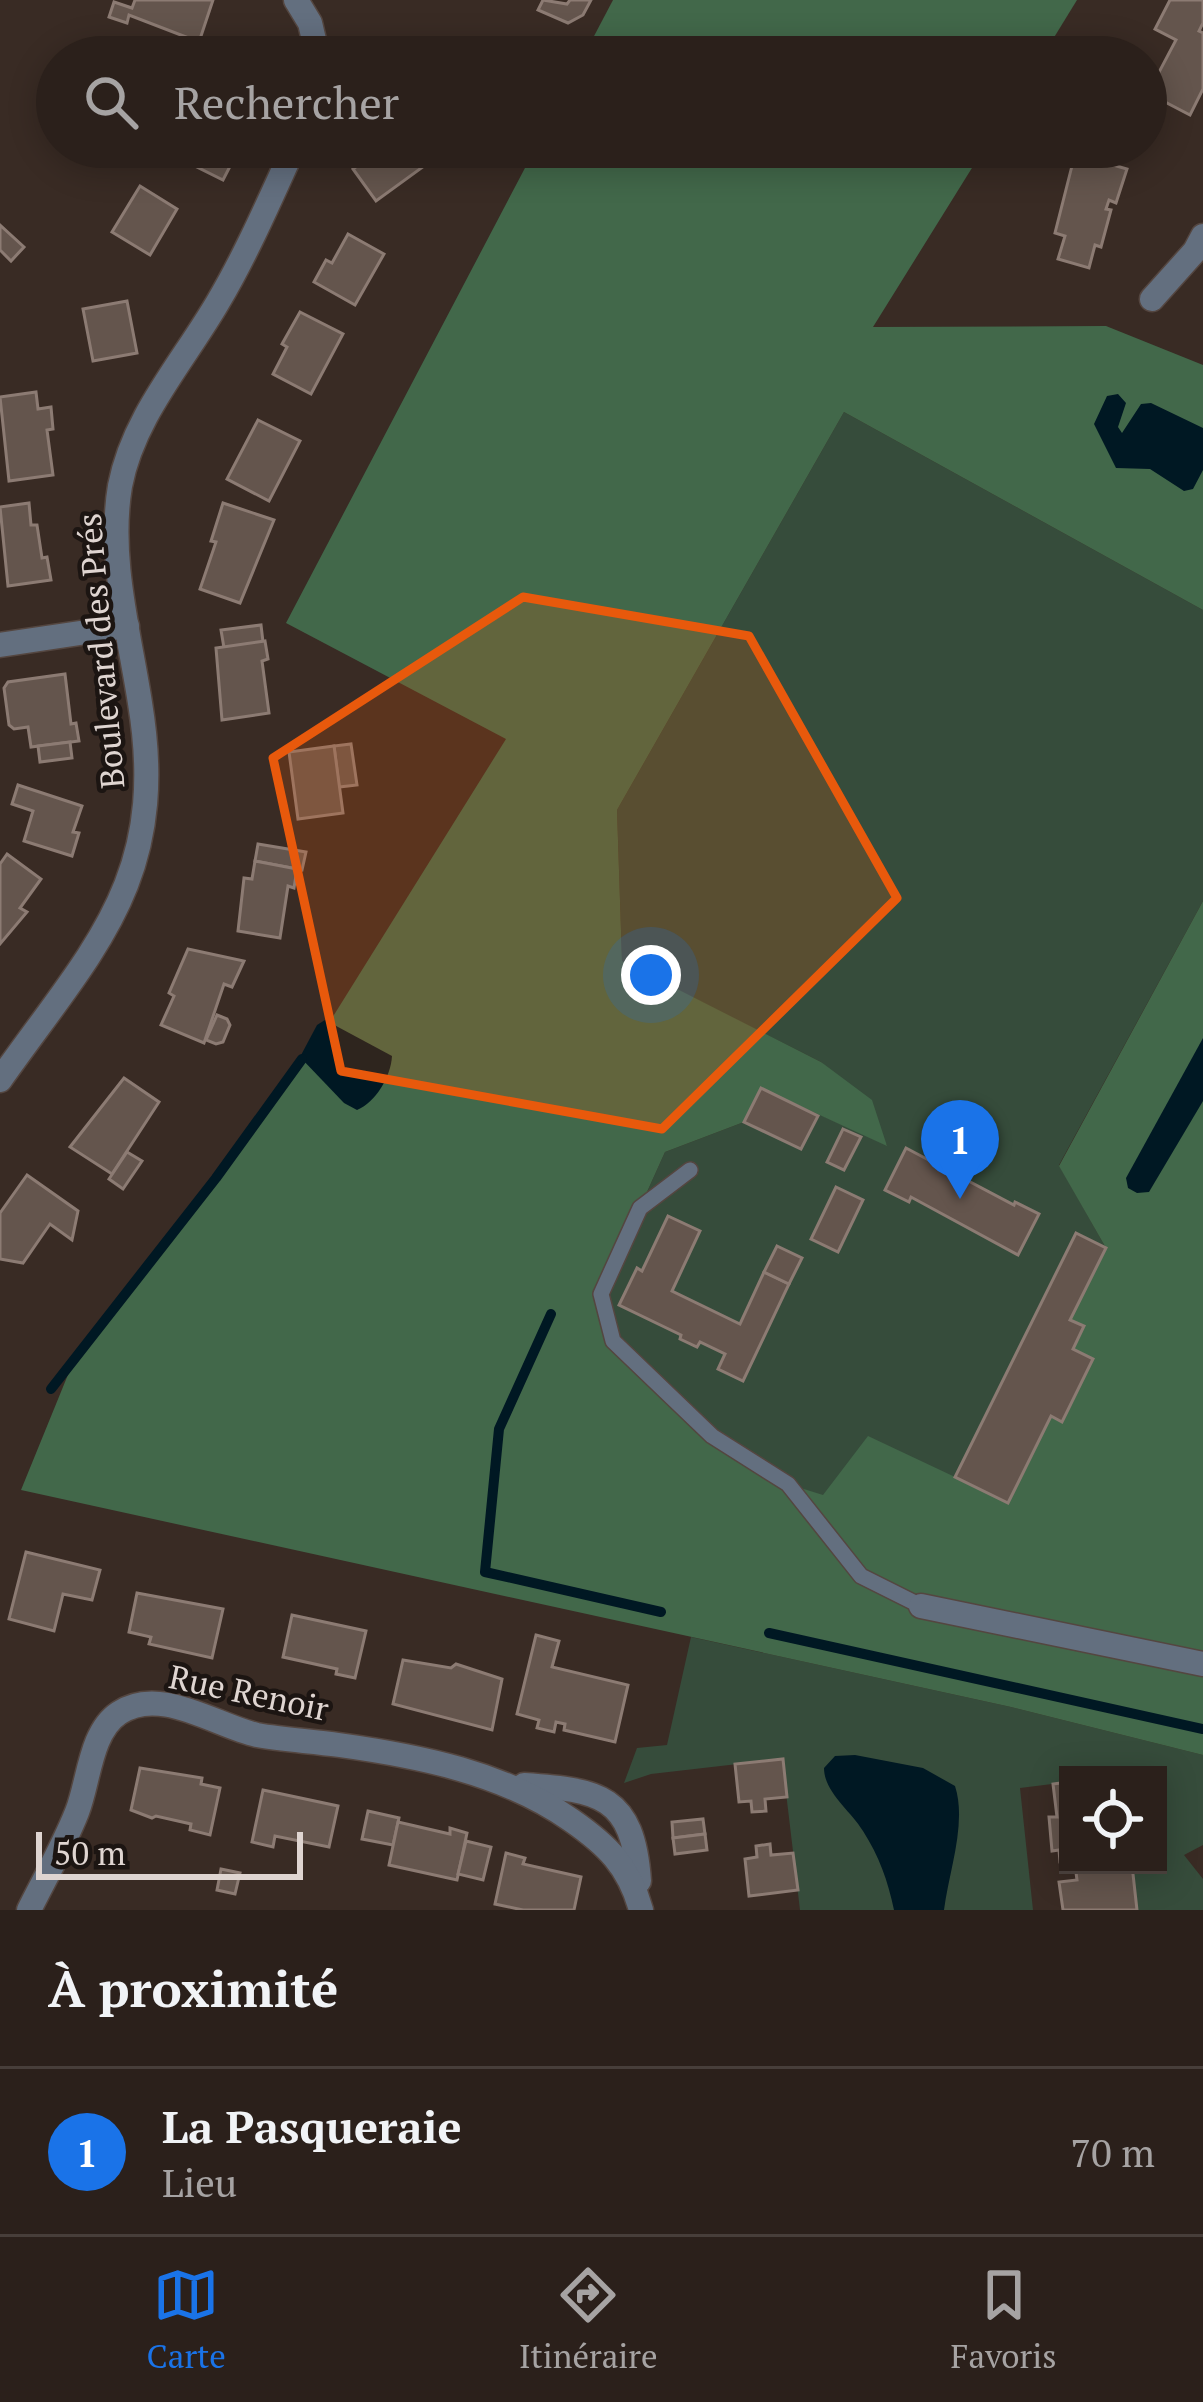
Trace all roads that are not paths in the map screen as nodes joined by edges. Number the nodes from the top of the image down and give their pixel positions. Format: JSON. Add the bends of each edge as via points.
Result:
{"nodes":[{"id":1,"x":296,"y":0,"type":"edge"},
{"id":2,"x":313,"y":36,"type":"edge"},
{"id":3,"x":284,"y":168,"type":"edge"},
{"id":4,"x":1203,"y":236,"type":"edge"},
{"id":5,"x":1152,"y":299,"type":"dead end"},
{"id":6,"x":127,"y":626,"type":"junction"},
{"id":7,"x":0,"y":645,"type":"edge"},
{"id":8,"x":0,"y":1080,"type":"edge"},
{"id":9,"x":690,"y":1170,"type":"dead end"},
{"id":10,"x":922,"y":1606,"type":"joint"},
{"id":11,"x":1203,"y":1664,"type":"edge"},
{"id":12,"x":509,"y":1784,"type":"junction"},
{"id":13,"x":29,"y":1910,"type":"edge"},
{"id":14,"x":641,"y":1910,"type":"edge"}],
"edges":[{"from":1,"to":2,"type":"street"},
{"from":3,"to":6,"type":"street","name":"Boulevard des Prés","via":[[219,300],[131,446],[116,534]]},
{"from":4,"to":5,"type":"street"},
{"from":6,"to":7,"type":"street"},
{"from":6,"to":8,"type":"street","name":"Boulevard des Prés","via":[[147,766],[140,850],[118,910]]},
{"from":9,"to":10,"type":"lane","via":[[640,1208],[601,1294],[614,1341],[712,1436],[788,1484],[861,1576]]},
{"from":10,"to":11,"type":"street"},
{"from":12,"to":13,"type":"street","name":"Rue Renoir","via":[[394,1755],[260,1735],[165,1705],[134,1706],[106,1723],[76,1813]]},
{"from":12,"to":14,"type":"street","name":"Rue Renoir","via":[[582,1828],[624,1865]]},
{"from":12,"to":14,"type":"street","name":"Rue Renoir","via":[[562,1787],[610,1802],[634,1844]]}]}
